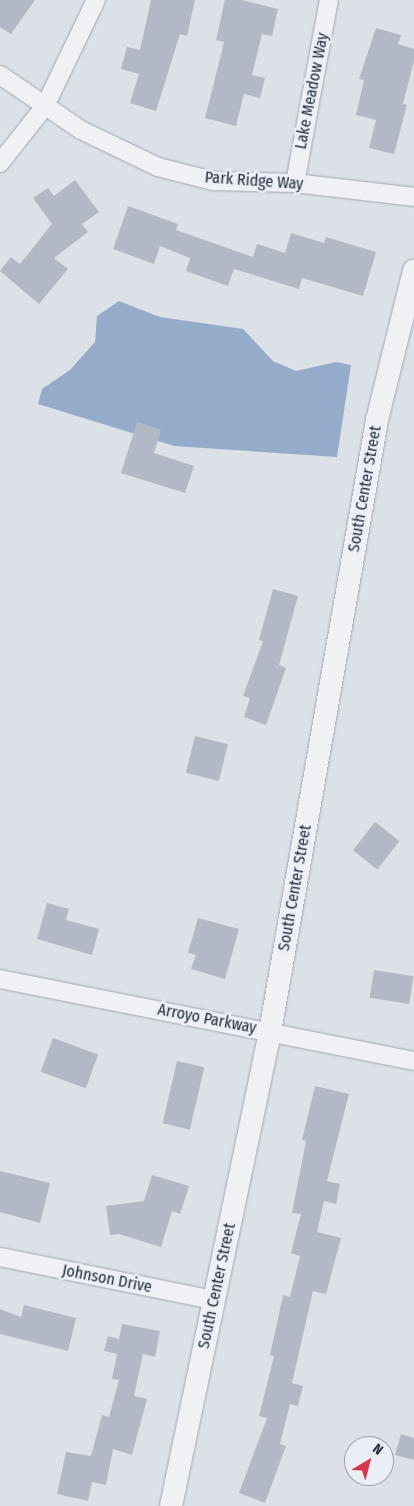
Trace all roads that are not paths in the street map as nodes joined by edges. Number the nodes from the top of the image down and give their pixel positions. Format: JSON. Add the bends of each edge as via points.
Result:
{"nodes":[{"id":1,"x":96,"y":0,"type":"edge"},
{"id":2,"x":329,"y":0,"type":"edge"},
{"id":3,"x":0,"y":75,"type":"edge"},
{"id":4,"x":45,"y":106,"type":"junction"},
{"id":5,"x":0,"y":163,"type":"edge"},
{"id":6,"x":295,"y":183,"type":"junction"},
{"id":7,"x":414,"y":197,"type":"edge"},
{"id":8,"x":414,"y":270,"type":"edge"},
{"id":9,"x":0,"y":979,"type":"edge"},
{"id":10,"x":270,"y":1032,"type":"junction"},
{"id":11,"x":414,"y":1061,"type":"edge"},
{"id":12,"x":0,"y":1257,"type":"edge"},
{"id":13,"x":214,"y":1300,"type":"junction"},
{"id":14,"x":171,"y":1506,"type":"edge"}],
"edges":[{"from":1,"to":4,"type":"street"},
{"from":2,"to":6,"type":"street","name":"Lake Meadow Way"},
{"from":3,"to":4,"type":"street","name":"Park Ridge Way"},
{"from":4,"to":5,"type":"street"},
{"from":4,"to":6,"type":"street","name":"Park Ridge Way","via":[[96,138],[158,167],[213,181]]},
{"from":6,"to":7,"type":"street","name":"Park Ridge Way"},
{"from":8,"to":10,"type":"street","name":"South Center Street","via":[[378,420]]},
{"from":9,"to":10,"type":"street","name":"Arroyo Parkway"},
{"from":10,"to":11,"type":"street","name":"Arroyo Parkway"},
{"from":10,"to":13,"type":"street","name":"South Center Street"},
{"from":12,"to":13,"type":"street","name":"Johnson Drive"},
{"from":13,"to":14,"type":"street","name":"South Center Street"}]}
